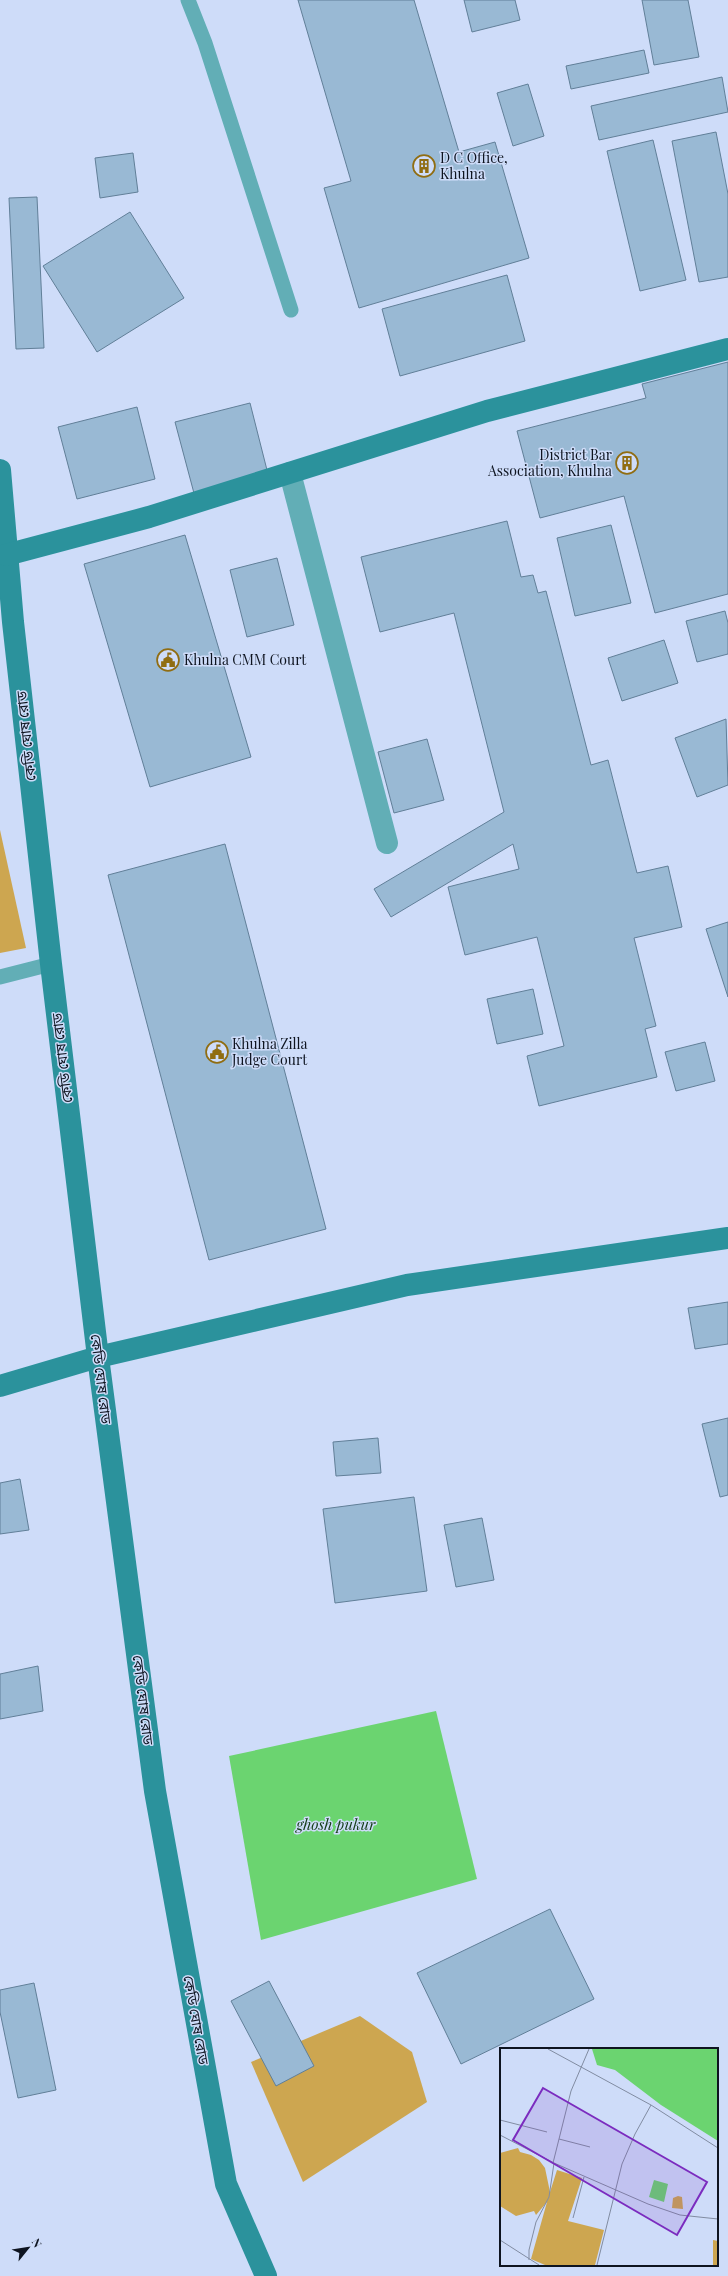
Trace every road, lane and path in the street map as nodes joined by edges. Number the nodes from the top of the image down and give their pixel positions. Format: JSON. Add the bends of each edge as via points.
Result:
{"nodes":[{"id":1,"x":188,"y":0,"type":"edge"},
{"id":2,"x":291,"y":310,"type":"dead end"},
{"id":3,"x":728,"y":349,"type":"edge"},
{"id":4,"x":0,"y":470,"type":"edge"},
{"id":5,"x":290,"y":472,"type":"junction"},
{"id":6,"x":5,"y":564,"type":"edge"},
{"id":7,"x":388,"y":844,"type":"dead end"},
{"id":8,"x":51,"y":964,"type":"junction"},
{"id":9,"x":0,"y":977,"type":"edge"},
{"id":10,"x":728,"y":1238,"type":"edge"},
{"id":11,"x":98,"y":1357,"type":"junction"},
{"id":12,"x":0,"y":1386,"type":"edge"},
{"id":13,"x":266,"y":2276,"type":"edge"}],
"edges":[{"from":1,"to":2,"type":"lane","via":[[205,43]]},
{"from":3,"to":5,"type":"main road","via":[[487,411]]},
{"from":4,"to":6,"type":"main road","name":"কেডি ঘোষ রোড"},
{"from":5,"to":6,"type":"main road"},
{"from":5,"to":7,"type":"street"},
{"from":6,"to":8,"type":"main road","name":"কেডি ঘোষ রোড"},
{"from":8,"to":9,"type":"lane"},
{"from":8,"to":11,"type":"main road","name":"কেডি ঘোষ রোড"},
{"from":10,"to":11,"type":"main road","via":[[407,1285]]},
{"from":11,"to":12,"type":"main road"},
{"from":11,"to":13,"type":"main road","name":"কেডি ঘোষ রোড","via":[[155,1792],[226,2184]]}]}
